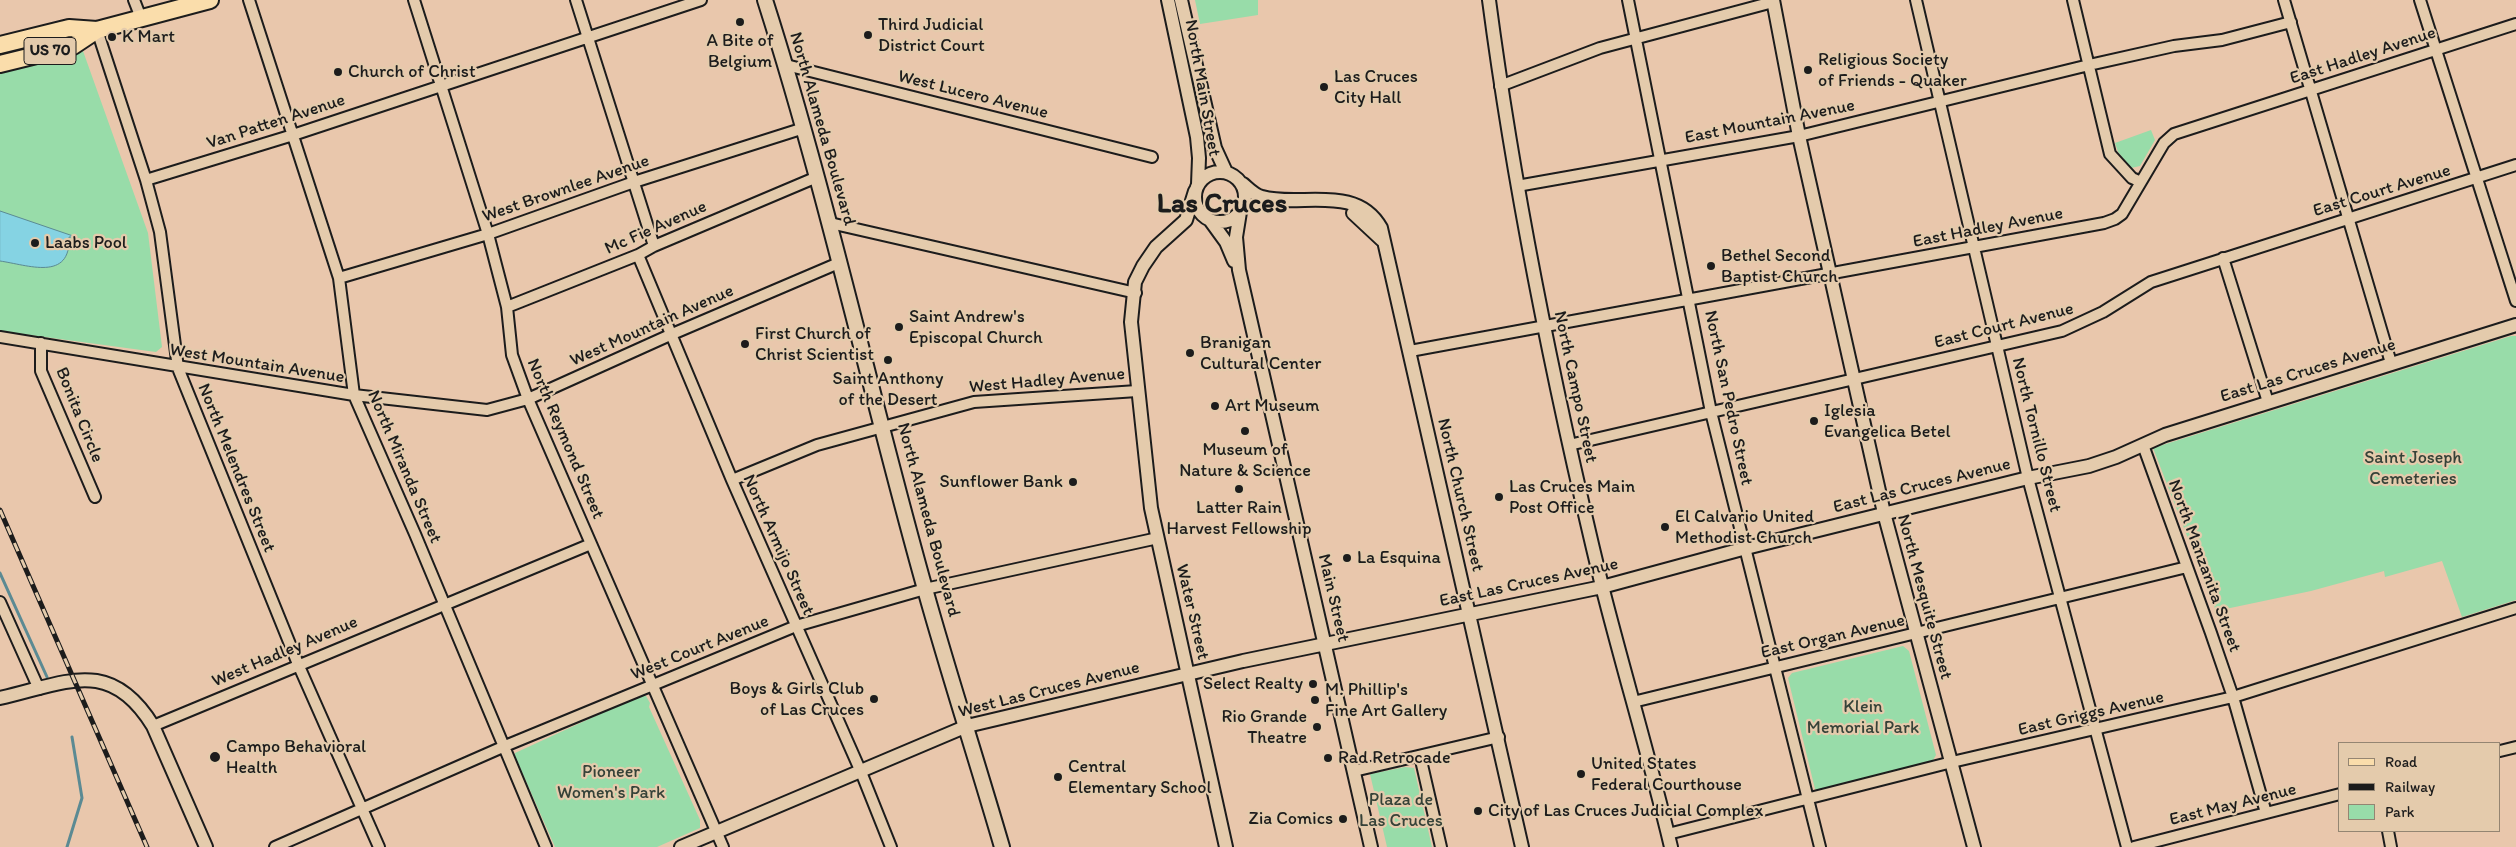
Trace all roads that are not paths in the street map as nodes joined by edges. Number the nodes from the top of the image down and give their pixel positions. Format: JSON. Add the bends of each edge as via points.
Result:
{"nodes":[{"id":1,"x":134,"y":0,"type":"edge"},
{"id":2,"x":210,"y":0,"type":"edge"},
{"id":3,"x":248,"y":0,"type":"edge"},
{"id":4,"x":414,"y":0,"type":"edge"},
{"id":5,"x":576,"y":0,"type":"edge"},
{"id":6,"x":701,"y":0,"type":"edge"},
{"id":7,"x":765,"y":0,"type":"edge"},
{"id":8,"x":1168,"y":0,"type":"edge"},
{"id":9,"x":1181,"y":0,"type":"edge"},
{"id":10,"x":1488,"y":0,"type":"edge"},
{"id":11,"x":1628,"y":0,"type":"edge"},
{"id":12,"x":1916,"y":0,"type":"edge"},
{"id":13,"x":2073,"y":0,"type":"edge"},
{"id":14,"x":2284,"y":0,"type":"edge"},
{"id":15,"x":2420,"y":0,"type":"edge"},
{"id":16,"x":1773,"y":1,"type":"edge"},
{"id":17,"x":141,"y":18,"type":"junction"},
{"id":18,"x":2291,"y":22,"type":"junction"},
{"id":19,"x":2516,"y":24,"type":"edge"},
{"id":20,"x":97,"y":30,"type":"junction"},
{"id":21,"x":587,"y":36,"type":"junction"},
{"id":22,"x":1636,"y":37,"type":"junction"},
{"id":23,"x":0,"y":46,"type":"edge"},
{"id":24,"x":2436,"y":50,"type":"junction"},
{"id":25,"x":0,"y":64,"type":"edge"},
{"id":26,"x":786,"y":65,"type":"junction"},
{"id":27,"x":2089,"y":65,"type":"junction"},
{"id":28,"x":440,"y":85,"type":"junction"},
{"id":29,"x":1500,"y":86,"type":"junction"},
{"id":30,"x":2310,"y":90,"type":"junction"},
{"id":31,"x":1939,"y":103,"type":"junction"},
{"id":32,"x":804,"y":128,"type":"junction"},
{"id":33,"x":293,"y":135,"type":"junction"},
{"id":34,"x":1799,"y":136,"type":"junction"},
{"id":35,"x":1152,"y":157,"type":"dead end"},
{"id":36,"x":1662,"y":160,"type":"junction"},
{"id":37,"x":2516,"y":165,"type":"edge"},
{"id":38,"x":1226,"y":172,"type":"junction"},
{"id":39,"x":817,"y":177,"type":"junction"},
{"id":40,"x":2477,"y":178,"type":"junction"},
{"id":41,"x":146,"y":180,"type":"junction"},
{"id":42,"x":634,"y":182,"type":"junction"},
{"id":43,"x":2141,"y":182,"type":"junction"},
{"id":44,"x":1243,"y":184,"type":"junction"},
{"id":45,"x":1517,"y":186,"type":"junction"},
{"id":46,"x":1196,"y":187,"type":"junction"},
{"id":47,"x":1241,"y":210,"type":"junction"},
{"id":48,"x":2350,"y":218,"type":"junction"},
{"id":49,"x":1208,"y":219,"type":"junction"},
{"id":50,"x":830,"y":223,"type":"junction"},
{"id":51,"x":488,"y":234,"type":"junction"},
{"id":52,"x":1382,"y":240,"type":"junction"},
{"id":53,"x":654,"y":246,"type":"junction"},
{"id":54,"x":1973,"y":247,"type":"junction"},
{"id":55,"x":638,"y":255,"type":"junction"},
{"id":56,"x":2223,"y":258,"type":"junction"},
{"id":57,"x":841,"y":262,"type":"junction"},
{"id":58,"x":1239,"y":270,"type":"junction"},
{"id":59,"x":1830,"y":274,"type":"junction"},
{"id":60,"x":339,"y":278,"type":"junction"},
{"id":61,"x":1136,"y":293,"type":"junction"},
{"id":62,"x":1690,"y":300,"type":"junction"},
{"id":63,"x":2516,"y":301,"type":"edge"},
{"id":64,"x":508,"y":307,"type":"junction"},
{"id":65,"x":2516,"y":325,"type":"edge"},
{"id":66,"x":1543,"y":327,"type":"junction"},
{"id":67,"x":670,"y":335,"type":"junction"},
{"id":68,"x":0,"y":337,"type":"edge"},
{"id":69,"x":40,"y":344,"type":"junction"},
{"id":70,"x":1997,"y":346,"type":"junction"},
{"id":71,"x":1410,"y":351,"type":"junction"},
{"id":72,"x":2391,"y":363,"type":"junction"},
{"id":73,"x":178,"y":368,"type":"junction"},
{"id":74,"x":1854,"y":380,"type":"junction"},
{"id":75,"x":1137,"y":391,"type":"junction"},
{"id":76,"x":354,"y":395,"type":"junction"},
{"id":77,"x":528,"y":399,"type":"junction"},
{"id":78,"x":2268,"y":402,"type":"junction"},
{"id":79,"x":1711,"y":412,"type":"junction"},
{"id":80,"x":884,"y":427,"type":"junction"},
{"id":81,"x":1569,"y":445,"type":"junction"},
{"id":82,"x":2143,"y":445,"type":"junction"},
{"id":83,"x":2028,"y":478,"type":"junction"},
{"id":84,"x":732,"y":480,"type":"junction"},
{"id":85,"x":95,"y":497,"type":"dead end"},
{"id":86,"x":1884,"y":513,"type":"junction"},
{"id":87,"x":1158,"y":538,"type":"junction"},
{"id":88,"x":590,"y":544,"type":"junction"},
{"id":89,"x":1746,"y":548,"type":"junction"},
{"id":90,"x":2187,"y":567,"type":"junction"},
{"id":91,"x":1602,"y":587,"type":"junction"},
{"id":92,"x":925,"y":589,"type":"junction"},
{"id":93,"x":2061,"y":598,"type":"junction"},
{"id":94,"x":0,"y":602,"type":"edge"},
{"id":95,"x":445,"y":605,"type":"junction"},
{"id":96,"x":2516,"y":608,"type":"edge"},
{"id":97,"x":1470,"y":614,"type":"junction"},
{"id":98,"x":796,"y":626,"type":"junction"},
{"id":99,"x":1916,"y":634,"type":"junction"},
{"id":100,"x":1325,"y":644,"type":"junction"},
{"id":101,"x":298,"y":664,"type":"junction"},
{"id":102,"x":1775,"y":668,"type":"junction"},
{"id":103,"x":1188,"y":674,"type":"junction"},
{"id":104,"x":651,"y":685,"type":"junction"},
{"id":105,"x":39,"y":689,"type":"junction"},
{"id":106,"x":2233,"y":697,"type":"junction"},
{"id":107,"x":0,"y":698,"type":"edge"},
{"id":108,"x":1633,"y":702,"type":"junction"},
{"id":109,"x":153,"y":726,"type":"junction"},
{"id":110,"x":967,"y":726,"type":"junction"},
{"id":111,"x":2096,"y":730,"type":"junction"},
{"id":112,"x":1498,"y":737,"type":"junction"},
{"id":113,"x":505,"y":746,"type":"junction"},
{"id":114,"x":2516,"y":746,"type":"edge"},
{"id":115,"x":2501,"y":751,"type":"edge"},
{"id":116,"x":1420,"y":756,"type":"junction"},
{"id":117,"x":1952,"y":762,"type":"junction"},
{"id":118,"x":861,"y":772,"type":"junction"},
{"id":119,"x":1354,"y":772,"type":"junction"},
{"id":120,"x":2338,"y":795,"type":"edge"},
{"id":121,"x":1808,"y":800,"type":"junction"},
{"id":122,"x":361,"y":809,"type":"junction"},
{"id":123,"x":2266,"y":813,"type":"junction"},
{"id":124,"x":717,"y":831,"type":"junction"},
{"id":125,"x":2388,"y":832,"type":"edge"},
{"id":126,"x":1668,"y":834,"type":"junction"},
{"id":127,"x":206,"y":847,"type":"edge"},
{"id":128,"x":275,"y":847,"type":"edge"},
{"id":129,"x":379,"y":847,"type":"edge"},
{"id":130,"x":546,"y":847,"type":"edge"},
{"id":131,"x":681,"y":847,"type":"edge"},
{"id":132,"x":724,"y":847,"type":"edge"},
{"id":133,"x":891,"y":847,"type":"edge"},
{"id":134,"x":1002,"y":847,"type":"edge"},
{"id":135,"x":1226,"y":847,"type":"edge"},
{"id":136,"x":1372,"y":847,"type":"edge"},
{"id":137,"x":1441,"y":847,"type":"edge"},
{"id":138,"x":1522,"y":847,"type":"edge"},
{"id":139,"x":1671,"y":847,"type":"edge"},
{"id":140,"x":1820,"y":847,"type":"edge"},
{"id":141,"x":1974,"y":847,"type":"edge"},
{"id":142,"x":2127,"y":847,"type":"edge"},
{"id":143,"x":2134,"y":847,"type":"edge"},
{"id":144,"x":2392,"y":847,"type":"edge"}],
"edges":[{"from":1,"to":17,"type":"street"},
{"from":2,"to":17,"type":"main road","number":"US 70"},
{"from":3,"to":33,"type":"street","name":"North Miranda Street"},
{"from":4,"to":28,"type":"street","name":"North Reymond Street"},
{"from":5,"to":21,"type":"street"},
{"from":6,"to":21,"type":"street","name":"Van Patten Avenue"},
{"from":7,"to":26,"type":"main road","name":"North Alameda Boulevard"},
{"from":8,"to":46,"type":"street","name":"North Main Street","via":[[1196,137],[1199,158]]},
{"from":9,"to":38,"type":"street","name":"North Main Street","via":[[1215,148]]},
{"from":10,"to":29,"type":"street","name":"North Campo Street"},
{"from":11,"to":22,"type":"street","name":"North San Pedro Street"},
{"from":12,"to":31,"type":"street","name":"North Tornillo Street"},
{"from":13,"to":27,"type":"street"},
{"from":14,"to":18,"type":"street"},
{"from":15,"to":24,"type":"street"},
{"from":16,"to":22,"type":"street"},
{"from":16,"to":34,"type":"street","name":"North Mesquite Street"},
{"from":17,"to":20,"type":"main road","number":"US 70"},
{"from":18,"to":27,"type":"street","name":"East Mountain Avenue","via":[[2222,40],[2174,46]]},
{"from":18,"to":30,"type":"street"},
{"from":19,"to":24,"type":"street","name":"East Hadley Avenue"},
{"from":20,"to":23,"type":"main road","number":"US 70","via":[[69,28]]},
{"from":20,"to":25,"type":"main road","number":"US 70","via":[[73,46]]},
{"from":20,"to":41,"type":"street","name":"North Melendres Street"},
{"from":21,"to":28,"type":"street","name":"Van Patten Avenue"},
{"from":21,"to":42,"type":"street"},
{"from":22,"to":29,"type":"street"},
{"from":22,"to":36,"type":"street","name":"North San Pedro Street"},
{"from":24,"to":30,"type":"street","name":"East Hadley Avenue"},
{"from":24,"to":40,"type":"street"},
{"from":26,"to":32,"type":"main road","name":"North Alameda Boulevard"},
{"from":26,"to":35,"type":"street","name":"West Lucero Avenue"},
{"from":27,"to":31,"type":"street","name":"East Mountain Avenue"},
{"from":27,"to":43,"type":"street","via":[[2110,154],[2132,178]]},
{"from":28,"to":33,"type":"street","name":"Van Patten Avenue"},
{"from":28,"to":51,"type":"street","name":"North Reymond Street"},
{"from":29,"to":45,"type":"street","name":"North Campo Street"},
{"from":30,"to":43,"type":"street","name":"East Hadley Avenue","via":[[2174,134],[2164,143]]},
{"from":30,"to":48,"type":"street"},
{"from":31,"to":34,"type":"street","name":"East Mountain Avenue"},
{"from":31,"to":54,"type":"street","name":"North Tornillo Street"},
{"from":32,"to":39,"type":"main road","name":"North Alameda Boulevard"},
{"from":32,"to":42,"type":"street","name":"West Brownlee Avenue"},
{"from":33,"to":41,"type":"street","name":"Van Patten Avenue"},
{"from":33,"to":60,"type":"street","name":"North Miranda Street"},
{"from":34,"to":36,"type":"street","name":"East Mountain Avenue"},
{"from":34,"to":59,"type":"street","name":"North Mesquite Street"},
{"from":36,"to":45,"type":"street","name":"East Mountain Avenue"},
{"from":36,"to":62,"type":"street","name":"North San Pedro Street"},
{"from":37,"to":40,"type":"street","name":"East Court Avenue"},
{"from":38,"to":44,"type":"street"},
{"from":38,"to":46,"type":"street","via":[[1210,173]]},
{"from":39,"to":50,"type":"main road","name":"North Alameda Boulevard"},
{"from":39,"to":53,"type":"street","name":"Mc Fie Avenue"},
{"from":40,"to":48,"type":"street","name":"East Court Avenue"},
{"from":40,"to":63,"type":"street"},
{"from":41,"to":73,"type":"street","name":"North Melendres Street","via":[[160,232]]},
{"from":42,"to":51,"type":"street","name":"West Brownlee Avenue"},
{"from":42,"to":53,"type":"street"},
{"from":43,"to":54,"type":"street","name":"East Hadley Avenue","via":[[2122,214],[2115,219]]},
{"from":44,"to":47,"type":"street","via":[[1245,195]]},
{"from":44,"to":52,"type":"street","name":"North Church Street","via":[[1262,197],[1316,199],[1363,210],[1377,221]]},
{"from":45,"to":66,"type":"street","name":"North Campo Street"},
{"from":46,"to":49,"type":"street","via":[[1196,207]]},
{"from":46,"to":61,"type":"street","name":"Water Street","via":[[1186,220],[1156,247],[1136,282]]},
{"from":47,"to":49,"type":"street","via":[[1222,222]]},
{"from":47,"to":52,"type":"street","name":"North Church Street","via":[[1272,204],[1338,208],[1357,214]]},
{"from":47,"to":58,"type":"street","name":"Main Street","via":[[1236,237]]},
{"from":48,"to":56,"type":"street","name":"East Court Avenue"},
{"from":48,"to":72,"type":"street"},
{"from":49,"to":58,"type":"street","name":"Main Street","via":[[1226,242]]},
{"from":49,"to":61,"type":"street","name":"Water Street","via":[[1191,225],[1163,249],[1147,270]]},
{"from":50,"to":57,"type":"main road","name":"North Alameda Boulevard"},
{"from":50,"to":61,"type":"street"},
{"from":51,"to":60,"type":"street","name":"West Brownlee Avenue"},
{"from":51,"to":64,"type":"street","name":"North Reymond Street"},
{"from":52,"to":71,"type":"street","name":"North Church Street"},
{"from":53,"to":55,"type":"street","name":"Mc Fie Avenue"},
{"from":54,"to":59,"type":"street","name":"East Hadley Avenue"},
{"from":54,"to":70,"type":"street","name":"North Tornillo Street"},
{"from":55,"to":64,"type":"street","name":"Mc Fie Avenue"},
{"from":55,"to":67,"type":"street","name":"North Armijo Street"},
{"from":56,"to":70,"type":"street","name":"East Court Avenue","via":[[2151,282],[2082,324]]},
{"from":56,"to":78,"type":"street"},
{"from":57,"to":67,"type":"street","name":"West Mountain Avenue"},
{"from":57,"to":80,"type":"main road","name":"North Alameda Boulevard"},
{"from":58,"to":100,"type":"street","name":"Main Street"},
{"from":59,"to":62,"type":"street","name":"East Hadley Avenue"},
{"from":59,"to":74,"type":"street","name":"North Mesquite Street"},
{"from":60,"to":76,"type":"street","name":"North Miranda Street"},
{"from":61,"to":75,"type":"street","name":"Water Street","via":[[1130,322]]},
{"from":62,"to":66,"type":"street","name":"East Hadley Avenue"},
{"from":62,"to":79,"type":"street","name":"North San Pedro Street"},
{"from":64,"to":77,"type":"street","name":"North Reymond Street","via":[[512,355]]},
{"from":65,"to":72,"type":"street","name":"East Las Cruces Avenue"},
{"from":66,"to":71,"type":"street","name":"East Hadley Avenue"},
{"from":66,"to":81,"type":"street","name":"North Campo Street"},
{"from":67,"to":77,"type":"street","name":"West Mountain Avenue"},
{"from":67,"to":84,"type":"street","name":"North Armijo Street"},
{"from":68,"to":69,"type":"street","name":"West Mountain Avenue"},
{"from":69,"to":73,"type":"street","name":"West Mountain Avenue"},
{"from":69,"to":85,"type":"street","name":"Bonita Circle","via":[[41,371]]},
{"from":70,"to":74,"type":"street","name":"East Court Avenue"},
{"from":70,"to":83,"type":"street","name":"North Tornillo Street"},
{"from":71,"to":97,"type":"street","name":"North Church Street"},
{"from":72,"to":78,"type":"street","name":"East Las Cruces Avenue"},
{"from":73,"to":76,"type":"street","name":"West Mountain Avenue"},
{"from":73,"to":101,"type":"street","name":"North Melendres Street"},
{"from":74,"to":79,"type":"street","name":"East Court Avenue"},
{"from":74,"to":86,"type":"street","name":"North Mesquite Street"},
{"from":75,"to":80,"type":"street","name":"West Hadley Avenue","via":[[974,402]]},
{"from":75,"to":87,"type":"street","name":"Water Street","via":[[1146,474]]},
{"from":76,"to":77,"type":"street","name":"West Mountain Avenue","via":[[487,410]]},
{"from":76,"to":95,"type":"street","name":"North Miranda Street"},
{"from":77,"to":88,"type":"street","name":"North Reymond Street"},
{"from":78,"to":82,"type":"street","name":"East Las Cruces Avenue"},
{"from":79,"to":81,"type":"street","name":"East Court Avenue"},
{"from":79,"to":89,"type":"street","name":"North San Pedro Street"},
{"from":80,"to":84,"type":"street","name":"West Hadley Avenue","via":[[817,445]]},
{"from":80,"to":92,"type":"main road","name":"North Alameda Boulevard"},
{"from":81,"to":91,"type":"street","name":"North Campo Street"},
{"from":82,"to":83,"type":"street","name":"East Las Cruces Avenue","via":[[2089,466]]},
{"from":82,"to":90,"type":"street","name":"North Manzanita Street"},
{"from":83,"to":86,"type":"street","name":"East Las Cruces Avenue"},
{"from":83,"to":93,"type":"street","name":"North Tornillo Street"},
{"from":84,"to":98,"type":"street","name":"North Armijo Street"},
{"from":86,"to":89,"type":"street","name":"East Las Cruces Avenue"},
{"from":86,"to":99,"type":"street","name":"North Mesquite Street"},
{"from":87,"to":92,"type":"street","name":"West Court Avenue"},
{"from":87,"to":103,"type":"street","name":"Water Street"},
{"from":88,"to":95,"type":"street","name":"West Hadley Avenue"},
{"from":88,"to":104,"type":"street","name":"North Reymond Street"},
{"from":89,"to":91,"type":"street","name":"East Las Cruces Avenue"},
{"from":89,"to":102,"type":"street","name":"North San Pedro Street"},
{"from":90,"to":93,"type":"street","name":"East Organ Avenue"},
{"from":90,"to":106,"type":"street","name":"North Manzanita Street"},
{"from":91,"to":97,"type":"street","name":"East Las Cruces Avenue"},
{"from":91,"to":108,"type":"street","name":"North Campo Street"},
{"from":92,"to":98,"type":"street","name":"West Court Avenue"},
{"from":92,"to":110,"type":"main road","name":"North Alameda Boulevard"},
{"from":93,"to":99,"type":"street","name":"East Organ Avenue"},
{"from":93,"to":111,"type":"street","name":"North Tornillo Street"},
{"from":94,"to":105,"type":"street"},
{"from":95,"to":101,"type":"street","name":"West Hadley Avenue"},
{"from":95,"to":113,"type":"street","name":"North Miranda Street"},
{"from":96,"to":106,"type":"street","name":"East Griggs Avenue"},
{"from":97,"to":100,"type":"street","name":"East Las Cruces Avenue"},
{"from":97,"to":112,"type":"street","name":"North Church Street"},
{"from":98,"to":104,"type":"street","name":"West Court Avenue"},
{"from":98,"to":118,"type":"street","name":"North Armijo Street"},
{"from":99,"to":102,"type":"street","name":"East Organ Avenue"},
{"from":99,"to":117,"type":"street","name":"North Mesquite Street"},
{"from":100,"to":103,"type":"street","name":"West Las Cruces Avenue"},
{"from":100,"to":119,"type":"street","name":"Main Street"},
{"from":101,"to":109,"type":"street","name":"West Hadley Avenue"},
{"from":101,"to":122,"type":"street","name":"North Melendres Street"},
{"from":102,"to":108,"type":"street","name":"East Organ Avenue"},
{"from":102,"to":121,"type":"street","name":"North San Pedro Street"},
{"from":103,"to":110,"type":"street","name":"West Las Cruces Avenue"},
{"from":103,"to":135,"type":"street","name":"Water Street"},
{"from":104,"to":113,"type":"street","name":"West Court Avenue"},
{"from":104,"to":124,"type":"street","name":"North Reymond Street"},
{"from":105,"to":107,"type":"street"},
{"from":105,"to":109,"type":"street","via":[[98,680],[133,698]]},
{"from":106,"to":111,"type":"street","name":"East Griggs Avenue"},
{"from":106,"to":123,"type":"street","name":"North Manzanita Street"},
{"from":108,"to":126,"type":"street","name":"North Campo Street"},
{"from":109,"to":127,"type":"street"},
{"from":110,"to":118,"type":"street","name":"West Las Cruces Avenue"},
{"from":110,"to":134,"type":"main road","name":"North Alameda Boulevard"},
{"from":111,"to":117,"type":"street","name":"East Griggs Avenue"},
{"from":111,"to":142,"type":"street","name":"North Tornillo Street"},
{"from":112,"to":116,"type":"street"},
{"from":112,"to":138,"type":"street","name":"North Church Street"},
{"from":113,"to":122,"type":"street","name":"West Court Avenue"},
{"from":113,"to":130,"type":"street","name":"North Miranda Street"},
{"from":114,"to":115,"type":"street"},
{"from":116,"to":119,"type":"street"},
{"from":116,"to":137,"type":"street"},
{"from":117,"to":121,"type":"street","name":"East Griggs Avenue"},
{"from":117,"to":141,"type":"street","name":"North Mesquite Street"},
{"from":118,"to":124,"type":"street","name":"West Las Cruces Avenue"},
{"from":118,"to":133,"type":"street","name":"North Armijo Street"},
{"from":119,"to":136,"type":"street","name":"Main Street"},
{"from":120,"to":123,"type":"street","name":"East May Avenue"},
{"from":121,"to":126,"type":"street","name":"East Griggs Avenue"},
{"from":121,"to":140,"type":"street","name":"North San Pedro Street"},
{"from":122,"to":128,"type":"street","name":"West Court Avenue"},
{"from":122,"to":129,"type":"street","name":"North Melendres Street"},
{"from":123,"to":143,"type":"street","name":"East May Avenue"},
{"from":124,"to":131,"type":"street","name":"West Las Cruces Avenue"},
{"from":124,"to":132,"type":"street","name":"North Reymond Street"},
{"from":125,"to":144,"type":"street"},
{"from":126,"to":139,"type":"street","name":"North Campo Street"}]}
